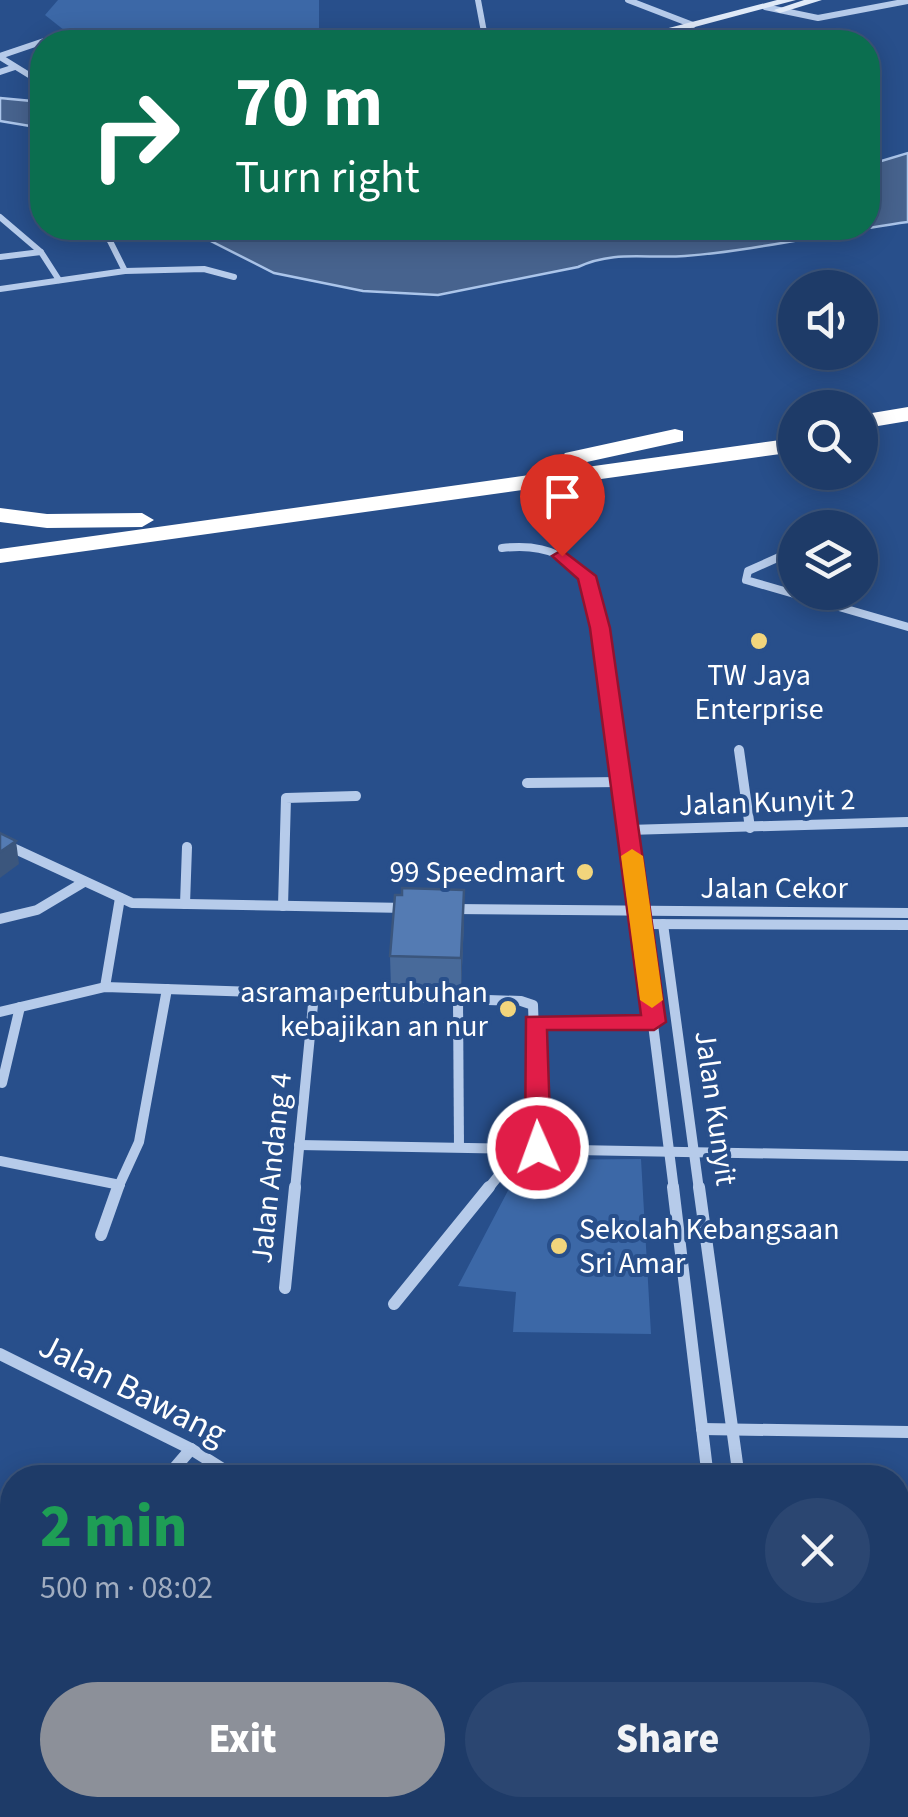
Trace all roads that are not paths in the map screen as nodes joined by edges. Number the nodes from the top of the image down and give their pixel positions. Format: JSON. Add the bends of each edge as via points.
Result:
{"nodes":[{"id":1,"x":478,"y":0,"type":"edge"},
{"id":2,"x":628,"y":0,"type":"edge"},
{"id":3,"x":790,"y":0,"type":"edge"},
{"id":4,"x":816,"y":0,"type":"edge"},
{"id":5,"x":908,"y":1,"type":"edge"},
{"id":6,"x":769,"y":9,"type":"junction"},
{"id":7,"x":694,"y":24,"type":"junction"},
{"id":8,"x":484,"y":30,"type":"edge"},
{"id":9,"x":668,"y":30,"type":"edge"},
{"id":10,"x":30,"y":46,"type":"edge"},
{"id":11,"x":0,"y":56,"type":"edge"},
{"id":12,"x":15,"y":68,"type":"junction"},
{"id":13,"x":0,"y":72,"type":"edge"},
{"id":14,"x":28,"y":75,"type":"edge"},
{"id":15,"x":0,"y":217,"type":"edge"},
{"id":16,"x":109,"y":240,"type":"edge"},
{"id":17,"x":41,"y":252,"type":"junction"},
{"id":18,"x":0,"y":257,"type":"edge"},
{"id":19,"x":125,"y":272,"type":"junction"},
{"id":20,"x":234,"y":277,"type":"dead end"},
{"id":21,"x":59,"y":280,"type":"junction"},
{"id":22,"x":0,"y":289,"type":"edge"},
{"id":23,"x":908,"y":414,"type":"edge"},
{"id":24,"x":878,"y":419,"type":"edge"},
{"id":25,"x":908,"y":427,"type":"edge"},
{"id":26,"x":878,"y":431,"type":"edge"},
{"id":27,"x":778,"y":434,"type":"edge"},
{"id":28,"x":675,"y":436,"type":"dead end"},
{"id":29,"x":778,"y":446,"type":"edge"},
{"id":30,"x":521,"y":469,"type":"junction"},
{"id":31,"x":0,"y":515,"type":"edge"},
{"id":32,"x":152,"y":520,"type":"junction"},
{"id":33,"x":0,"y":542,"type":"edge"},
{"id":34,"x":70,"y":547,"type":"junction"},
{"id":35,"x":502,"y":548,"type":"dead end"},
{"id":36,"x":0,"y":556,"type":"edge"},
{"id":37,"x":778,"y":558,"type":"edge"},
{"id":38,"x":0,"y":566,"type":"edge"},
{"id":39,"x":778,"y":589,"type":"edge"},
{"id":40,"x":849,"y":610,"type":"edge"},
{"id":41,"x":908,"y":627,"type":"edge"},
{"id":42,"x":739,"y":750,"type":"dead end"},
{"id":43,"x":622,"y":782,"type":"junction"},
{"id":44,"x":527,"y":783,"type":"dead end"},
{"id":45,"x":356,"y":796,"type":"dead end"},
{"id":46,"x":907,"y":822,"type":"edge"},
{"id":47,"x":750,"y":828,"type":"junction"},
{"id":48,"x":628,"y":830,"type":"junction"},
{"id":49,"x":0,"y":842,"type":"edge"},
{"id":50,"x":187,"y":847,"type":"dead end"},
{"id":51,"x":84,"y":882,"type":"junction"},
{"id":52,"x":120,"y":898,"type":"junction"},
{"id":53,"x":185,"y":904,"type":"junction"},
{"id":54,"x":283,"y":906,"type":"junction"},
{"id":55,"x":417,"y":908,"type":"edge"},
{"id":56,"x":434,"y":909,"type":"edge"},
{"id":57,"x":908,"y":913,"type":"edge"},
{"id":58,"x":641,"y":918,"type":"junction"},
{"id":59,"x":0,"y":919,"type":"edge"},
{"id":60,"x":663,"y":924,"type":"junction"},
{"id":61,"x":697,"y":924,"type":"junction"},
{"id":62,"x":908,"y":925,"type":"edge"},
{"id":63,"x":666,"y":944,"type":"junction"},
{"id":64,"x":105,"y":987,"type":"junction"},
{"id":65,"x":166,"y":990,"type":"junction"},
{"id":66,"x":314,"y":994,"type":"junction"},
{"id":67,"x":458,"y":999,"type":"junction"},
{"id":68,"x":20,"y":1007,"type":"junction"},
{"id":69,"x":0,"y":1012,"type":"edge"},
{"id":70,"x":534,"y":1022,"type":"junction"},
{"id":71,"x":654,"y":1022,"type":"junction"},
{"id":72,"x":2,"y":1083,"type":"edge"},
{"id":73,"x":299,"y":1145,"type":"junction"},
{"id":74,"x":459,"y":1147,"type":"junction"},
{"id":75,"x":521,"y":1148,"type":"junction"},
{"id":76,"x":538,"y":1148,"type":"junction"},
{"id":77,"x":669,"y":1150,"type":"junction"},
{"id":78,"x":694,"y":1151,"type":"junction"},
{"id":79,"x":908,"y":1156,"type":"edge"},
{"id":80,"x":0,"y":1161,"type":"edge"},
{"id":81,"x":120,"y":1185,"type":"junction"},
{"id":82,"x":101,"y":1235,"type":"dead end"},
{"id":83,"x":285,"y":1288,"type":"dead end"},
{"id":84,"x":394,"y":1304,"type":"dead end"},
{"id":85,"x":0,"y":1354,"type":"edge"},
{"id":86,"x":702,"y":1429,"type":"junction"},
{"id":87,"x":732,"y":1430,"type":"junction"},
{"id":88,"x":908,"y":1432,"type":"edge"},
{"id":89,"x":192,"y":1449,"type":"junction"},
{"id":90,"x":178,"y":1465,"type":"edge"},
{"id":91,"x":217,"y":1465,"type":"edge"},
{"id":92,"x":706,"y":1465,"type":"edge"},
{"id":93,"x":737,"y":1465,"type":"edge"}],
"edges":[{"from":1,"to":8,"type":"street"},
{"from":2,"to":7,"type":"street"},
{"from":3,"to":6,"type":"street"},
{"from":4,"to":6,"type":"street"},
{"from":5,"to":6,"type":"street","via":[[831,18]]},
{"from":6,"to":7,"type":"street"},
{"from":7,"to":9,"type":"street"},
{"from":10,"to":11,"type":"street"},
{"from":11,"to":12,"type":"street"},
{"from":12,"to":13,"type":"street"},
{"from":12,"to":14,"type":"street"},
{"from":15,"to":17,"type":"street"},
{"from":16,"to":19,"type":"street"},
{"from":17,"to":18,"type":"street"},
{"from":17,"to":21,"type":"street"},
{"from":19,"to":20,"type":"street","via":[[204,269]]},
{"from":19,"to":21,"type":"street"},
{"from":21,"to":22,"type":"street"},
{"from":23,"to":24,"type":"highway"},
{"from":25,"to":26,"type":"highway"},
{"from":27,"to":30,"type":"highway"},
{"from":28,"to":30,"type":"highway"},
{"from":29,"to":34,"type":"highway"},
{"from":30,"to":32,"type":"highway"},
{"from":31,"to":32,"type":"highway"},
{"from":32,"to":33,"type":"highway"},
{"from":34,"to":36,"type":"highway"},
{"from":34,"to":38,"type":"highway"},
{"from":35,"to":43,"type":"street","name":"Jalan Kunyit","via":[[556,552],[586,576]]},
{"from":37,"to":39,"type":"street","via":[[748,571],[746,580]]},
{"from":40,"to":41,"type":"street"},
{"from":42,"to":47,"type":"street"},
{"from":43,"to":44,"type":"street"},
{"from":43,"to":48,"type":"street","name":"Jalan Kunyit"},
{"from":45,"to":54,"type":"street","via":[[286,798]]},
{"from":46,"to":47,"type":"street","name":"Jalan Kunyit 2"},
{"from":47,"to":48,"type":"street","name":"Jalan Kunyit 2"},
{"from":48,"to":58,"type":"street","name":"Jalan Kunyit"},
{"from":49,"to":51,"type":"street"},
{"from":50,"to":53,"type":"street"},
{"from":51,"to":52,"type":"street"},
{"from":51,"to":59,"type":"street","via":[[36,910]]},
{"from":52,"to":53,"type":"street"},
{"from":52,"to":64,"type":"street"},
{"from":53,"to":54,"type":"street"},
{"from":54,"to":55,"type":"street"},
{"from":56,"to":58,"type":"street","name":"Jalan Cekor"},
{"from":57,"to":58,"type":"street","name":"Jalan Cekor"},
{"from":58,"to":60,"type":"street","name":"Jalan Cekor"},
{"from":58,"to":71,"type":"street","name":"Jalan Kunyit"},
{"from":60,"to":61,"type":"street","name":"Jalan Cekor"},
{"from":60,"to":63,"type":"street","name":"Jalan Kunyit"},
{"from":61,"to":62,"type":"street","name":"Jalan Cekor"},
{"from":61,"to":63,"type":"street"},
{"from":63,"to":78,"type":"street","name":"Jalan Kunyit"},
{"from":64,"to":65,"type":"street"},
{"from":64,"to":68,"type":"street"},
{"from":65,"to":66,"type":"street"},
{"from":65,"to":81,"type":"street","via":[[148,1107]]},
{"from":66,"to":67,"type":"street"},
{"from":66,"to":73,"type":"street","name":"Jalan Andang 4"},
{"from":67,"to":70,"type":"street","via":[[521,1001],[533,1005]]},
{"from":67,"to":74,"type":"street"},
{"from":68,"to":69,"type":"street"},
{"from":68,"to":72,"type":"street"},
{"from":70,"to":71,"type":"street"},
{"from":70,"to":76,"type":"street"},
{"from":71,"to":77,"type":"street","name":"Jalan Kunyit"},
{"from":73,"to":74,"type":"street"},
{"from":73,"to":83,"type":"street","name":"Jalan Andang 4"},
{"from":74,"to":75,"type":"street"},
{"from":75,"to":76,"type":"street"},
{"from":75,"to":84,"type":"street"},
{"from":76,"to":77,"type":"street"},
{"from":77,"to":78,"type":"street"},
{"from":77,"to":86,"type":"street","name":"Jalan Kunyit"},
{"from":78,"to":79,"type":"street"},
{"from":78,"to":87,"type":"street","name":"Jalan Kunyit"},
{"from":80,"to":81,"type":"street"},
{"from":81,"to":82,"type":"street"},
{"from":85,"to":89,"type":"street","name":"Jalan Bawang"},
{"from":86,"to":87,"type":"street"},
{"from":86,"to":92,"type":"street","name":"Jalan Kunyit"},
{"from":87,"to":88,"type":"street"},
{"from":87,"to":93,"type":"street","name":"Jalan Kunyit"},
{"from":89,"to":90,"type":"street"},
{"from":89,"to":91,"type":"street","name":"Jalan Bawang"}]}
